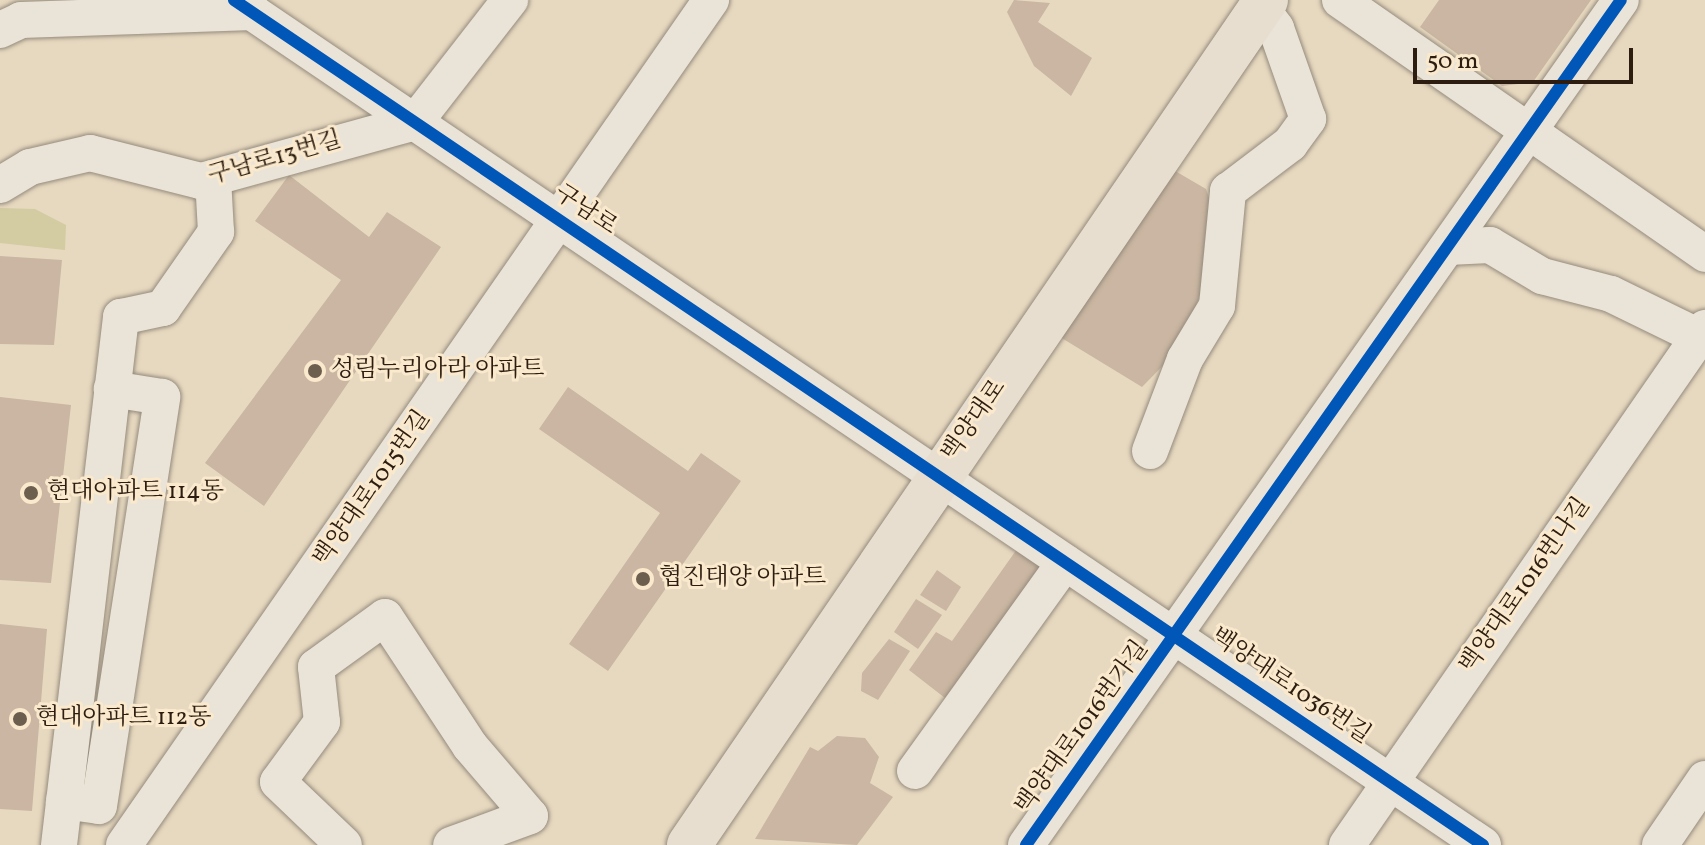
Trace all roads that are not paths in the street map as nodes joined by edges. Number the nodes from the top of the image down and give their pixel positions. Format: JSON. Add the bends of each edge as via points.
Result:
{"nodes":[{"id":1,"x":510,"y":0,"type":"edge"},
{"id":2,"x":711,"y":0,"type":"edge"},
{"id":3,"x":1340,"y":0,"type":"edge"},
{"id":4,"x":1621,"y":0,"type":"edge"},
{"id":5,"x":1264,"y":4,"type":"edge"},
{"id":6,"x":244,"y":6,"type":"edge"},
{"id":7,"x":0,"y":30,"type":"edge"},
{"id":8,"x":415,"y":122,"type":"junction"},
{"id":9,"x":1528,"y":133,"type":"junction"},
{"id":10,"x":213,"y":178,"type":"junction"},
{"id":11,"x":0,"y":185,"type":"edge"},
{"id":12,"x":562,"y":222,"type":"junction"},
{"id":13,"x":1448,"y":247,"type":"junction"},
{"id":14,"x":1705,"y":254,"type":"edge"},
{"id":15,"x":1702,"y":332,"type":"edge"},
{"id":16,"x":112,"y":389,"type":"junction"},
{"id":17,"x":1150,"y":451,"type":"dead end"},
{"id":18,"x":924,"y":466,"type":"junction"},
{"id":19,"x":1065,"y":562,"type":"junction"},
{"id":20,"x":1175,"y":636,"type":"junction"},
{"id":21,"x":267,"y":638,"type":"junction"},
{"id":22,"x":316,"y":667,"type":"junction"},
{"id":23,"x":915,"y":771,"type":"dead end"},
{"id":24,"x":1705,"y":779,"type":"edge"},
{"id":25,"x":1391,"y":782,"type":"junction"},
{"id":26,"x":64,"y":801,"type":"junction"},
{"id":27,"x":59,"y":845,"type":"edge"},
{"id":28,"x":124,"y":845,"type":"edge"},
{"id":29,"x":344,"y":845,"type":"edge"},
{"id":30,"x":451,"y":845,"type":"edge"},
{"id":31,"x":689,"y":845,"type":"edge"},
{"id":32,"x":1026,"y":845,"type":"edge"},
{"id":33,"x":1347,"y":845,"type":"edge"},
{"id":34,"x":1483,"y":845,"type":"edge"},
{"id":35,"x":1660,"y":845,"type":"edge"}],
"edges":[{"from":1,"to":8,"type":"street"},
{"from":2,"to":12,"type":"street","name":"구남로"},
{"from":3,"to":9,"type":"street"},
{"from":4,"to":9,"type":"street","name":"백양대로1016번가길"},
{"from":5,"to":17,"type":"street","via":[[1308,119],[1290,144],[1228,191],[1217,306],[1185,359]]},
{"from":5,"to":18,"type":"main road","name":"백양대로"},
{"from":6,"to":7,"type":"street","via":[[21,20]]},
{"from":6,"to":8,"type":"street","name":"구남로"},
{"from":8,"to":10,"type":"street","name":"구남로13번길"},
{"from":8,"to":12,"type":"street","name":"구남로"},
{"from":9,"to":13,"type":"street","name":"백양대로1016번가길"},
{"from":9,"to":14,"type":"street"},
{"from":10,"to":11,"type":"street","name":"구남로13번길","via":[[90,153],[30,167]]},
{"from":10,"to":16,"type":"street","via":[[216,232],[163,308],[121,317]]},
{"from":12,"to":18,"type":"street","name":"구남로"},
{"from":12,"to":21,"type":"street","name":"백양대로1015번길"},
{"from":13,"to":15,"type":"street","via":[[1490,245],[1542,276],[1611,294]]},
{"from":13,"to":20,"type":"street","name":"백양대로1016번가길"},
{"from":15,"to":25,"type":"street","name":"백양대로1016번나길"},
{"from":16,"to":26,"type":"street"},
{"from":16,"to":26,"type":"street","via":[[162,397],[99,806]]},
{"from":18,"to":19,"type":"street","name":"백양대로1036번길"},
{"from":18,"to":31,"type":"main road","name":"백양대로"},
{"from":19,"to":20,"type":"street","name":"백양대로1036번길"},
{"from":19,"to":23,"type":"street"},
{"from":20,"to":25,"type":"street","name":"백양대로1036번길"},
{"from":20,"to":32,"type":"street","name":"백양대로1016번가길"},
{"from":21,"to":22,"type":"street"},
{"from":21,"to":28,"type":"street","name":"백양대로1015번길"},
{"from":22,"to":29,"type":"street","via":[[322,722],[278,782]]},
{"from":22,"to":30,"type":"street","via":[[385,617],[470,746],[530,816]]},
{"from":24,"to":35,"type":"street"},
{"from":25,"to":33,"type":"street","name":"백양대로1016번나길"},
{"from":25,"to":34,"type":"street","name":"백양대로1036번길"},
{"from":26,"to":27,"type":"street"}]}
